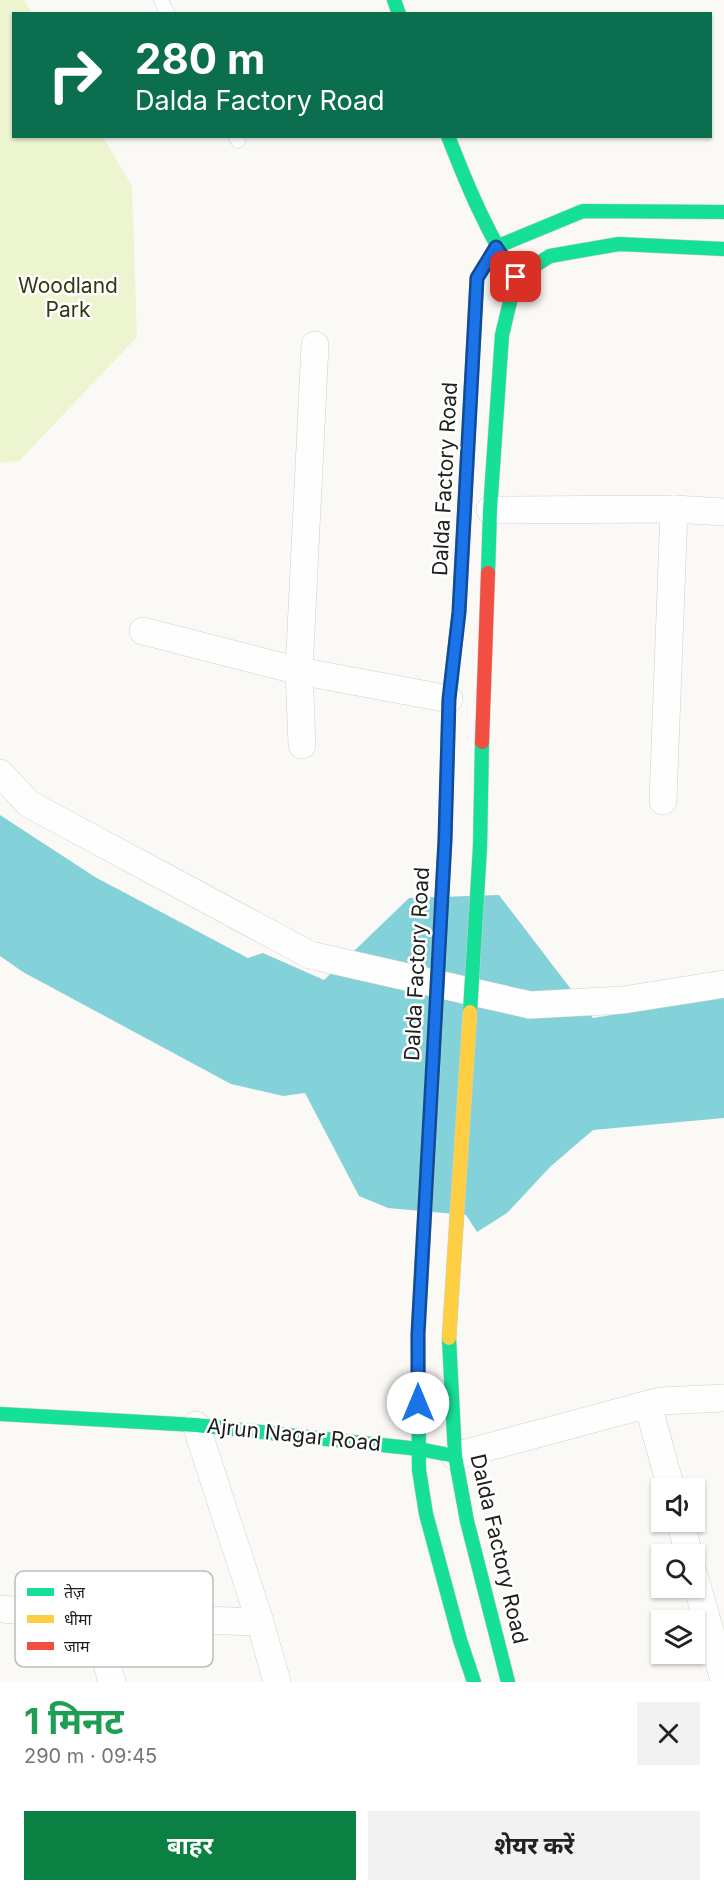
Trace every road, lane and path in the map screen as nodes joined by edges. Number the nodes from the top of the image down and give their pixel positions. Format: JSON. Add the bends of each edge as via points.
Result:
{"nodes":[{"id":1,"x":449,"y":138,"type":"edge"},
{"id":2,"x":724,"y":212,"type":"edge"},
{"id":3,"x":496,"y":247,"type":"junction"},
{"id":4,"x":724,"y":249,"type":"edge"},
{"id":5,"x":516,"y":277,"type":"junction"},
{"id":6,"x":315,"y":345,"type":"dead end"},
{"id":7,"x":674,"y":509,"type":"junction"},
{"id":8,"x":490,"y":510,"type":"junction"},
{"id":9,"x":724,"y":512,"type":"edge"},
{"id":10,"x":142,"y":631,"type":"dead end"},
{"id":11,"x":299,"y":670,"type":"junction"},
{"id":12,"x":449,"y":699,"type":"junction"},
{"id":13,"x":302,"y":745,"type":"dead end"},
{"id":14,"x":0,"y":773,"type":"edge"},
{"id":15,"x":663,"y":801,"type":"dead end"},
{"id":16,"x":724,"y":984,"type":"edge"},
{"id":17,"x":724,"y":1398,"type":"edge"},
{"id":18,"x":648,"y":1405,"type":"junction"},
{"id":19,"x":0,"y":1413,"type":"edge"},
{"id":20,"x":196,"y":1425,"type":"junction"},
{"id":21,"x":418,"y":1449,"type":"junction"},
{"id":22,"x":455,"y":1456,"type":"junction"},
{"id":23,"x":668,"y":1478,"type":"edge"},
{"id":24,"x":705,"y":1597,"type":"edge"},
{"id":25,"x":0,"y":1609,"type":"edge"},
{"id":26,"x":15,"y":1610,"type":"edge"},
{"id":27,"x":715,"y":1617,"type":"edge"},
{"id":28,"x":213,"y":1620,"type":"edge"},
{"id":29,"x":260,"y":1622,"type":"junction"},
{"id":30,"x":108,"y":1667,"type":"edge"},
{"id":31,"x":724,"y":1680,"type":"edge"},
{"id":32,"x":112,"y":1682,"type":"edge"},
{"id":33,"x":277,"y":1682,"type":"edge"},
{"id":34,"x":474,"y":1682,"type":"edge"},
{"id":35,"x":508,"y":1682,"type":"edge"}],
"edges":[{"from":1,"to":3,"type":"street"},
{"from":2,"to":3,"type":"street","via":[[583,211]]},
{"from":3,"to":5,"type":"street"},
{"from":3,"to":12,"type":"street","name":"Dalda Factory Road","via":[[477,278],[459,612]]},
{"from":4,"to":5,"type":"street","via":[[619,244],[550,256]]},
{"from":5,"to":8,"type":"street","name":"Dalda Factory Road","via":[[502,335]]},
{"from":6,"to":11,"type":"street"},
{"from":7,"to":8,"type":"street"},
{"from":7,"to":9,"type":"street"},
{"from":7,"to":15,"type":"street"},
{"from":8,"to":22,"type":"street","name":"Dalda Factory Road","bridge":true,"via":[[480,847],[449,1338]]},
{"from":10,"to":11,"type":"street"},
{"from":11,"to":12,"type":"street"},
{"from":11,"to":13,"type":"street"},
{"from":12,"to":21,"type":"street","name":"Dalda Factory Road","bridge":true,"via":[[418,1334]]},
{"from":14,"to":16,"type":"street","via":[[29,804],[310,955],[530,1005],[623,1000]]},
{"from":17,"to":18,"type":"street","name":"Ajrun Nagar Road"},
{"from":18,"to":22,"type":"street","name":"Ajrun Nagar Road"},
{"from":18,"to":23,"type":"street"},
{"from":19,"to":20,"type":"street","name":"Ajrun Nagar Road"},
{"from":20,"to":21,"type":"street","name":"Ajrun Nagar Road"},
{"from":20,"to":29,"type":"street"},
{"from":21,"to":22,"type":"street","name":"Ajrun Nagar Road"},
{"from":21,"to":34,"type":"street","name":"Dalda Factory Road","via":[[426,1514]]},
{"from":22,"to":35,"type":"street","name":"Dalda Factory Road","via":[[467,1521]]},
{"from":24,"to":27,"type":"street"},
{"from":25,"to":26,"type":"street"},
{"from":27,"to":31,"type":"street"},
{"from":28,"to":29,"type":"street"},
{"from":29,"to":33,"type":"street"},
{"from":30,"to":32,"type":"street"}]}
